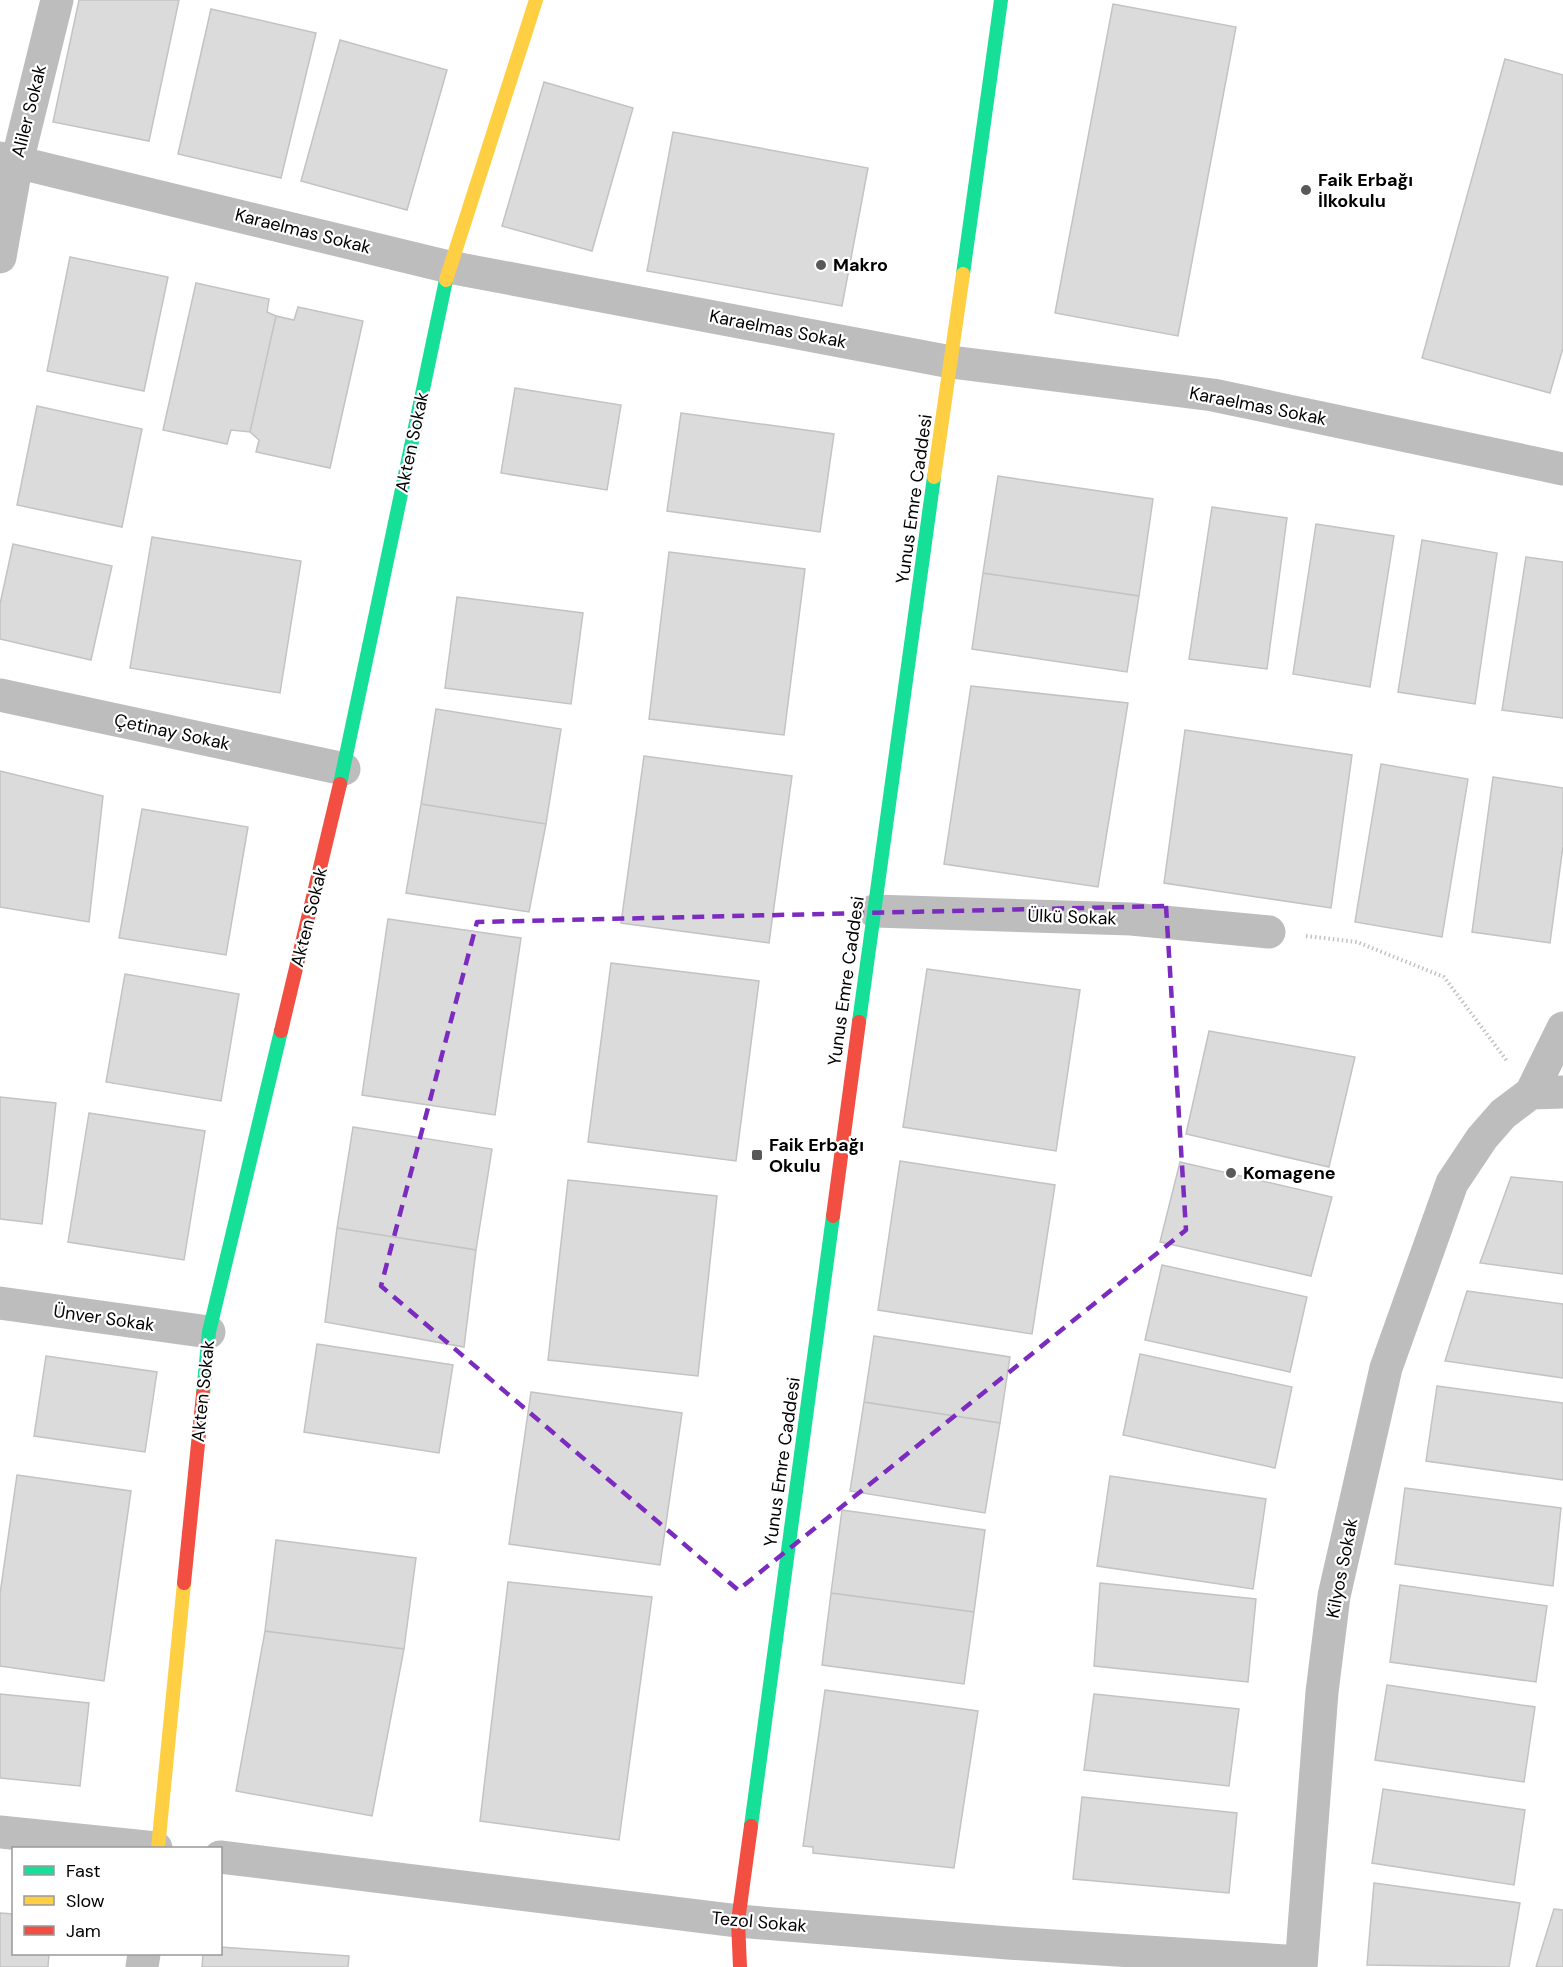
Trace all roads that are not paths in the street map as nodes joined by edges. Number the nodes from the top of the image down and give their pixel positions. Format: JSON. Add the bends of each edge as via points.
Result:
{"nodes":[{"id":1,"x":57,"y":0,"type":"edge"},
{"id":2,"x":536,"y":0,"type":"edge"},
{"id":3,"x":1001,"y":0,"type":"edge"},
{"id":4,"x":8,"y":160,"type":"edge"},
{"id":5,"x":0,"y":257,"type":"edge"},
{"id":6,"x":448,"y":267,"type":"junction"},
{"id":7,"x":951,"y":362,"type":"junction"},
{"id":8,"x":1563,"y":469,"type":"edge"},
{"id":9,"x":0,"y":695,"type":"edge"},
{"id":10,"x":344,"y":769,"type":"junction"},
{"id":11,"x":874,"y":911,"type":"junction"},
{"id":12,"x":1269,"y":932,"type":"road end"},
{"id":13,"x":1563,"y":1028,"type":"edge"},
{"id":14,"x":1563,"y":1092,"type":"edge"},
{"id":15,"x":1531,"y":1093,"type":"junction"},
{"id":16,"x":0,"y":1303,"type":"edge"},
{"id":17,"x":209,"y":1332,"type":"junction"},
{"id":18,"x":0,"y":1832,"type":"edge"},
{"id":19,"x":147,"y":1847,"type":"edge"},
{"id":20,"x":157,"y":1847,"type":"edge"},
{"id":21,"x":222,"y":1857,"type":"edge"},
{"id":22,"x":738,"y":1922,"type":"junction"},
{"id":23,"x":1301,"y":1965,"type":"edge"},
{"id":24,"x":740,"y":1967,"type":"edge"}],
"edges":[{"from":1,"to":4,"type":"street","name":"Aliler Sokak"},
{"from":2,"to":6,"type":"main road","name":"Akten Sokak"},
{"from":3,"to":7,"type":"main road","name":"Yunus Emre Caddesi"},
{"from":4,"to":5,"type":"street","name":"Aliler Sokak"},
{"from":4,"to":6,"type":"street","name":"Karaelmas Sokak"},
{"from":6,"to":7,"type":"street","name":"Karaelmas Sokak"},
{"from":6,"to":10,"type":"main road","name":"Akten Sokak"},
{"from":7,"to":8,"type":"street","name":"Karaelmas Sokak","via":[[1213,395]]},
{"from":7,"to":11,"type":"main road","name":"Yunus Emre Caddesi"},
{"from":9,"to":10,"type":"street","name":"Çetinay Sokak"},
{"from":10,"to":17,"type":"main road","name":"Akten Sokak"},
{"from":11,"to":12,"type":"street","name":"Ülkü Sokak","via":[[1131,919]]},
{"from":11,"to":22,"type":"main road","name":"Yunus Emre Caddesi"},
{"from":13,"to":15,"type":"street"},
{"from":14,"to":15,"type":"street"},
{"from":15,"to":23,"type":"street","name":"Kilyos Sokak","via":[[1503,1114],[1452,1183],[1386,1368],[1334,1596],[1322,1692]]},
{"from":16,"to":17,"type":"street","name":"Ünver Sokak"},
{"from":17,"to":20,"type":"main road","name":"Akten Sokak"},
{"from":18,"to":19,"type":"street"},
{"from":21,"to":22,"type":"street","name":"Tezol Sokak"},
{"from":22,"to":23,"type":"street","name":"Tezol Sokak"},
{"from":22,"to":24,"type":"main road","name":"Yunus Emre Caddesi"}]}
